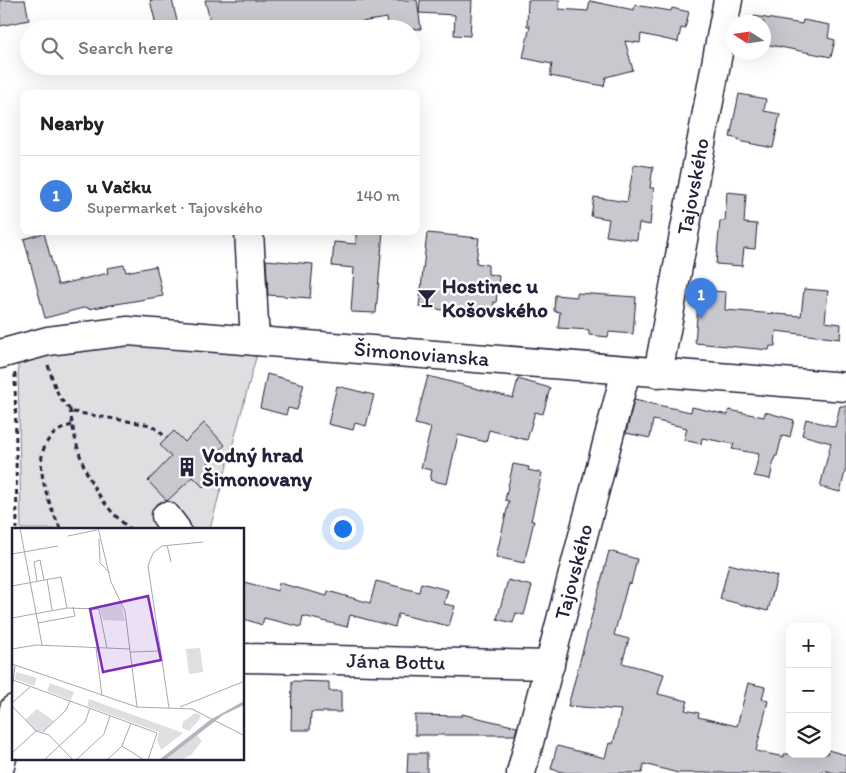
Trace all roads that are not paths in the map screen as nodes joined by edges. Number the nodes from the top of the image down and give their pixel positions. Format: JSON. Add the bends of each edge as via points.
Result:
{"nodes":[{"id":1,"x":728,"y":0,"type":"edge"},
{"id":2,"x":249,"y":235,"type":"edge"},
{"id":3,"x":255,"y":341,"type":"junction"},
{"id":4,"x":7,"y":352,"type":"edge"},
{"id":5,"x":626,"y":371,"type":"junction"},
{"id":6,"x":658,"y":373,"type":"junction"},
{"id":7,"x":846,"y":387,"type":"edge"},
{"id":8,"x":245,"y":658,"type":"edge"},
{"id":9,"x":550,"y":665,"type":"junction"},
{"id":10,"x":12,"y":717,"type":"edge"},
{"id":11,"x":0,"y":766,"type":"edge"},
{"id":12,"x":521,"y":773,"type":"edge"}],
"edges":[{"from":1,"to":6,"type":"street","name":"Tajovského"},
{"from":2,"to":3,"type":"street"},
{"from":3,"to":4,"type":"street","name":"Šimonovianska","via":[[128,331],[48,341]]},
{"from":3,"to":5,"type":"street","name":"Šimonovianska"},
{"from":5,"to":6,"type":"street","name":"Šimonovianska"},
{"from":5,"to":9,"type":"street","name":"Tajovského"},
{"from":6,"to":7,"type":"street","name":"Šimonovianska"},
{"from":8,"to":9,"type":"street","name":"Jána Bottu"},
{"from":9,"to":12,"type":"street","name":"Tajovského"},
{"from":10,"to":11,"type":"street"}]}
